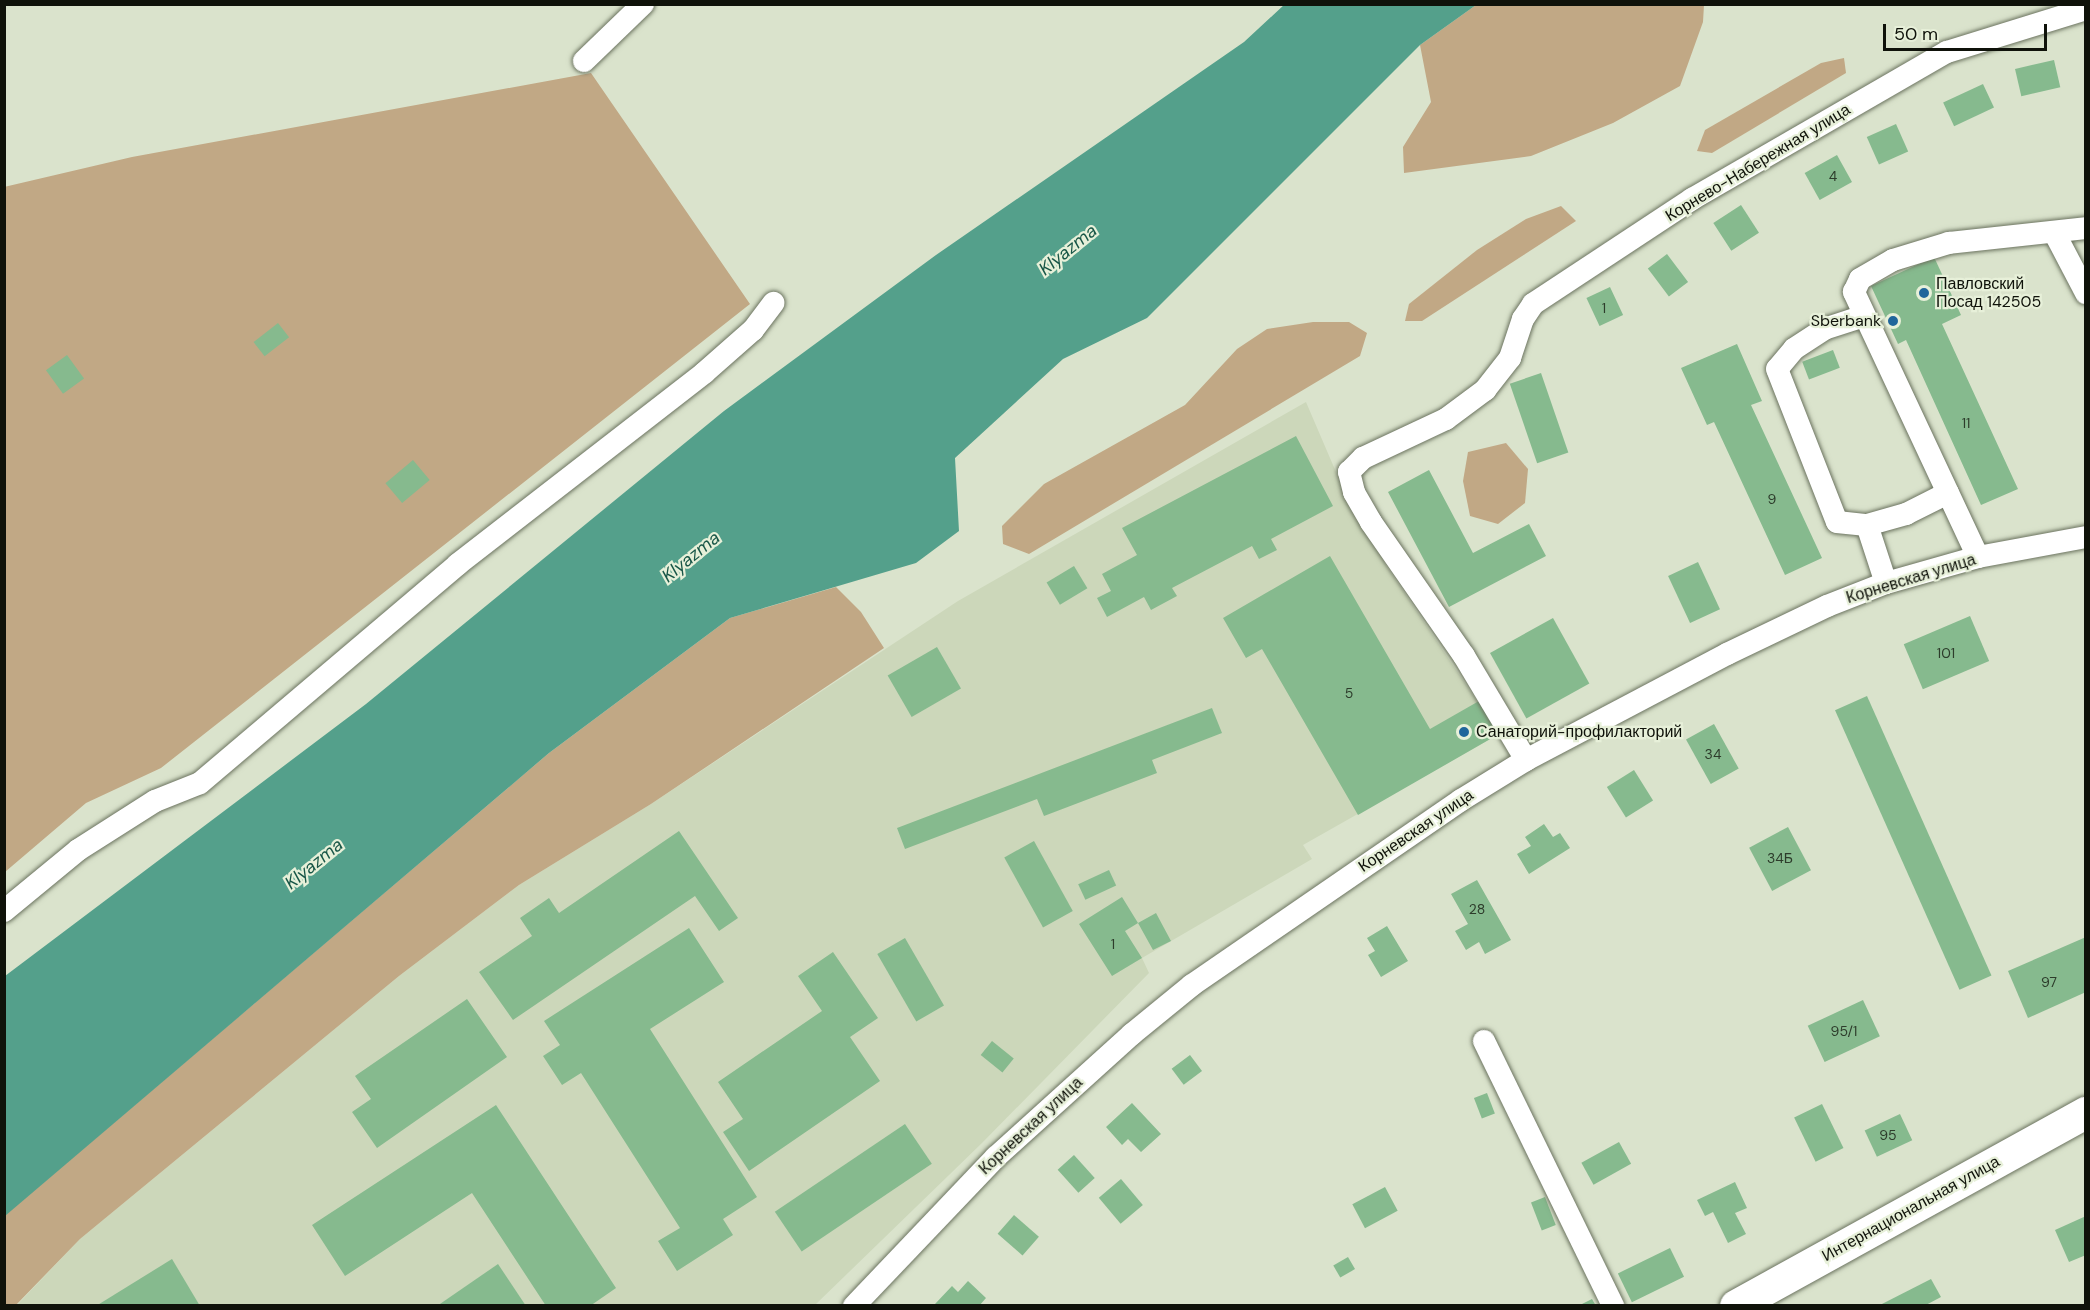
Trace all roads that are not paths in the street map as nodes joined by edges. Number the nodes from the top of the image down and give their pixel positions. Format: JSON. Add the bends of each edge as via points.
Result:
{"nodes":[{"id":1,"x":643,"y":4,"type":"edge"},
{"id":2,"x":2085,"y":9,"type":"edge"},
{"id":3,"x":584,"y":61,"type":"dead end"},
{"id":4,"x":2085,"y":228,"type":"edge"},
{"id":5,"x":2055,"y":234,"type":"junction"},
{"id":6,"x":2085,"y":293,"type":"edge"},
{"id":7,"x":773,"y":303,"type":"dead end"},
{"id":8,"x":1864,"y":316,"type":"junction"},
{"id":9,"x":1948,"y":493,"type":"junction"},
{"id":10,"x":1867,"y":525,"type":"junction"},
{"id":11,"x":2085,"y":537,"type":"edge"},
{"id":12,"x":1978,"y":557,"type":"junction"},
{"id":13,"x":1886,"y":583,"type":"junction"},
{"id":14,"x":1526,"y":760,"type":"junction"},
{"id":15,"x":4,"y":911,"type":"edge"},
{"id":16,"x":1484,"y":1041,"type":"dead end"},
{"id":17,"x":2085,"y":1113,"type":"edge"},
{"id":18,"x":854,"y":1305,"type":"edge"},
{"id":19,"x":1613,"y":1305,"type":"edge"},
{"id":20,"x":1736,"y":1305,"type":"edge"}],
"edges":[{"from":1,"to":3,"type":"street"},
{"from":2,"to":14,"type":"street","name":"Корнево-Набережная улица","via":[[1947,52],[1692,199],[1533,304],[1522,320],[1510,358],[1485,390],[1446,419],[1363,458],[1349,472],[1354,492],[1371,522],[1464,656]]},
{"from":4,"to":5,"type":"street"},
{"from":5,"to":6,"type":"street"},
{"from":5,"to":8,"type":"street","via":[[1949,243],[1893,260],[1860,279],[1854,292]]},
{"from":7,"to":15,"type":"street","via":[[753,330],[704,373],[458,564],[200,783],[155,801],[78,850]]},
{"from":8,"to":9,"type":"street"},
{"from":8,"to":10,"type":"street","via":[[1826,328],[1794,349],[1777,369],[1837,522]]},
{"from":9,"to":10,"type":"street","via":[[1906,514]]},
{"from":9,"to":12,"type":"street"},
{"from":10,"to":13,"type":"street"},
{"from":11,"to":12,"type":"street","name":"Корневская улица"},
{"from":12,"to":13,"type":"street","name":"Корневская улица"},
{"from":13,"to":14,"type":"street","name":"Корневская улица","via":[[1827,606],[1727,654]]},
{"from":14,"to":18,"type":"street","name":"Корневская улица","via":[[1192,985],[1150,1019],[996,1157]]},
{"from":16,"to":19,"type":"street"},
{"from":17,"to":20,"type":"street","name":"Интернациональная улица"}]}
